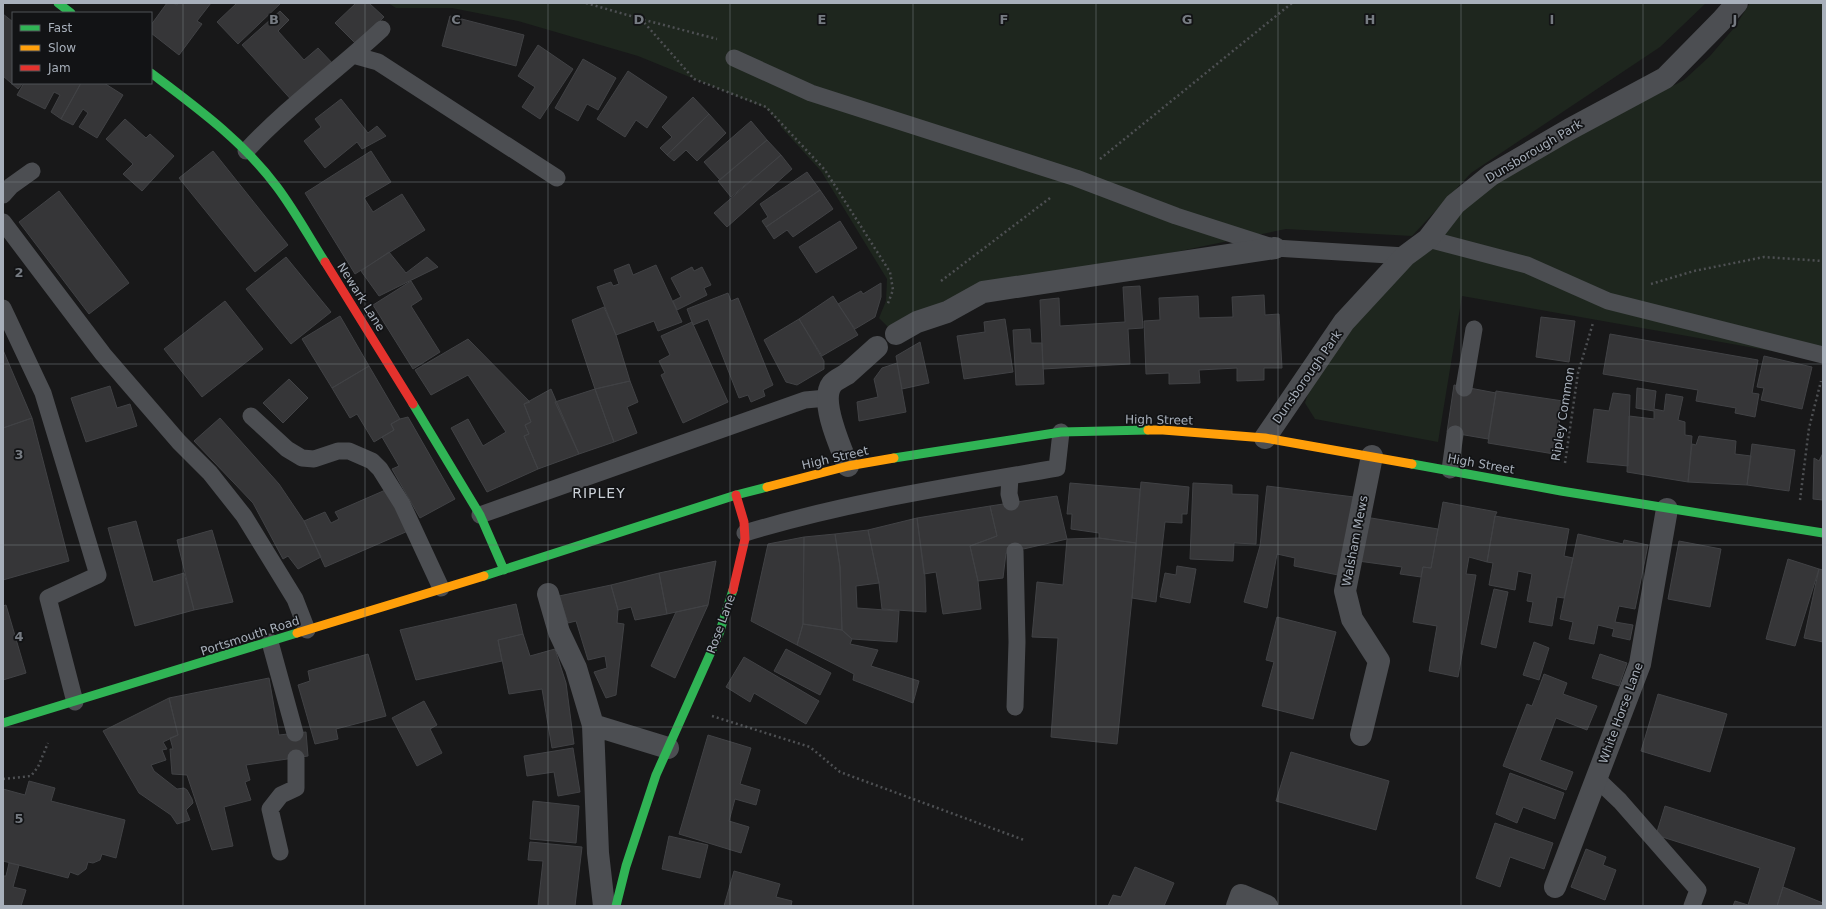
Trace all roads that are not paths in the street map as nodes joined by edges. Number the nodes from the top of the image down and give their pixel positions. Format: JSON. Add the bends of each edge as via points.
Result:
{"nodes":[{"id":1,"x":58,"y":3,"type":"edge"},
{"id":2,"x":1737,"y":3,"type":"edge"},
{"id":3,"x":70,"y":12,"type":"edge"},
{"id":4,"x":382,"y":28,"type":"dead end"},
{"id":5,"x":353,"y":55,"type":"junction"},
{"id":6,"x":734,"y":58,"type":"road end"},
{"id":7,"x":152,"y":74,"type":"edge"},
{"id":8,"x":246,"y":151,"type":"junction"},
{"id":9,"x":32,"y":171,"type":"dead end"},
{"id":10,"x":557,"y":178,"type":"dead end"},
{"id":11,"x":3,"y":195,"type":"edge"},
{"id":12,"x":3,"y":222,"type":"edge"},
{"id":13,"x":1428,"y":239,"type":"junction"},
{"id":14,"x":1275,"y":248,"type":"junction"},
{"id":15,"x":1406,"y":256,"type":"junction"},
{"id":16,"x":3,"y":308,"type":"edge"},
{"id":17,"x":1474,"y":329,"type":"dead end"},
{"id":18,"x":896,"y":334,"type":"dead end"},
{"id":19,"x":877,"y":347,"type":"dead end"},
{"id":20,"x":1823,"y":354,"type":"edge"},
{"id":21,"x":1464,"y":388,"type":"dead end"},
{"id":22,"x":827,"y":398,"type":"junction"},
{"id":23,"x":251,"y":416,"type":"dead end"},
{"id":24,"x":1061,"y":432,"type":"junction"},
{"id":25,"x":1455,"y":434,"type":"dead end"},
{"id":26,"x":1265,"y":438,"type":"junction"},
{"id":27,"x":1372,"y":456,"type":"junction"},
{"id":28,"x":848,"y":466,"type":"junction"},
{"id":29,"x":1450,"y":470,"type":"junction"},
{"id":30,"x":1010,"y":476,"type":"junction"},
{"id":31,"x":736,"y":495,"type":"junction"},
{"id":32,"x":1011,"y":502,"type":"dead end"},
{"id":33,"x":1667,"y":509,"type":"junction"},
{"id":34,"x":480,"y":515,"type":"junction"},
{"id":35,"x":745,"y":533,"type":"junction"},
{"id":36,"x":1823,"y":533,"type":"edge"},
{"id":37,"x":1015,"y":551,"type":"dead end"},
{"id":38,"x":504,"y":570,"type":"junction"},
{"id":39,"x":441,"y":588,"type":"junction"},
{"id":40,"x":548,"y":594,"type":"dead end"},
{"id":41,"x":306,"y":630,"type":"junction"},
{"id":42,"x":270,"y":642,"type":"junction"},
{"id":43,"x":75,"y":702,"type":"junction"},
{"id":44,"x":1015,"y":707,"type":"dead end"},
{"id":45,"x":3,"y":723,"type":"edge"},
{"id":46,"x":593,"y":726,"type":"junction"},
{"id":47,"x":295,"y":733,"type":"dead end"},
{"id":48,"x":1361,"y":735,"type":"dead end"},
{"id":49,"x":668,"y":748,"type":"junction"},
{"id":50,"x":296,"y":758,"type":"dead end"},
{"id":51,"x":1597,"y":779,"type":"junction"},
{"id":52,"x":280,"y":852,"type":"dead end"},
{"id":53,"x":1555,"y":887,"type":"dead end"},
{"id":54,"x":604,"y":906,"type":"edge"},
{"id":55,"x":616,"y":906,"type":"edge"},
{"id":56,"x":1237,"y":906,"type":"edge"},
{"id":57,"x":1267,"y":906,"type":"edge"},
{"id":58,"x":1692,"y":906,"type":"edge"}],
"edges":[{"from":1,"to":3,"type":"main road"},
{"from":2,"to":13,"type":"street","name":"Dunsborough Park","via":[[1665,78],[1491,175],[1455,204]]},
{"from":4,"to":5,"type":"lane"},
{"from":5,"to":8,"type":"lane"},
{"from":5,"to":10,"type":"lane","via":[[378,62]]},
{"from":6,"to":14,"type":"lane","via":[[810,93],[1076,178],[1176,216]]},
{"from":7,"to":8,"type":"main road","name":"Newark Lane","via":[[213,120]]},
{"from":8,"to":34,"type":"main road","name":"Newark Lane","via":[[277,187],[362,320]]},
{"from":9,"to":11,"type":"lane"},
{"from":12,"to":41,"type":"lane","via":[[103,354],[179,442],[210,473],[244,516],[294,599]]},
{"from":13,"to":15,"type":"street","name":"Dunsborough Park"},
{"from":13,"to":20,"type":"lane","via":[[1527,265],[1608,301]]},
{"from":14,"to":15,"type":"lane"},
{"from":14,"to":18,"type":"street","via":[[983,292],[948,312],[917,322]]},
{"from":15,"to":26,"type":"street","name":"Dunsborough Park","via":[[1344,322]]},
{"from":16,"to":43,"type":"lane","via":[[43,393],[98,575],[48,598]]},
{"from":17,"to":21,"type":"lane"},
{"from":19,"to":22,"type":"street","via":[[832,384]]},
{"from":22,"to":28,"type":"street","via":[[835,433]]},
{"from":22,"to":34,"type":"lane","via":[[805,400]]},
{"from":23,"to":39,"type":"lane","via":[[287,449],[302,458],[314,459],[338,450],[349,451],[372,461],[402,504]]},
{"from":24,"to":26,"type":"main road","name":"High Street","via":[[1163,430]]},
{"from":24,"to":28,"type":"main road","name":"High Street"},
{"from":24,"to":30,"type":"lane","via":[[1058,468]]},
{"from":25,"to":29,"type":"lane"},
{"from":26,"to":27,"type":"main road","name":"High Street"},
{"from":27,"to":29,"type":"main road","name":"High Street"},
{"from":27,"to":48,"type":"street","name":"Walsham Mews","via":[[1345,591],[1352,619],[1380,661]]},
{"from":28,"to":31,"type":"main road","name":"High Street"},
{"from":29,"to":33,"type":"main road","name":"High Street"},
{"from":30,"to":32,"type":"lane"},
{"from":30,"to":35,"type":"lane","via":[[786,520]]},
{"from":31,"to":35,"type":"main road","name":"Rose Lane"},
{"from":31,"to":38,"type":"main road","name":"High Street"},
{"from":33,"to":36,"type":"main road","name":"High Street"},
{"from":33,"to":51,"type":"street","name":"White Horse Lane","via":[[1640,664]]},
{"from":34,"to":38,"type":"main road","name":"Newark Lane"},
{"from":35,"to":49,"type":"main road","name":"Rose Lane","via":[[741,565],[719,634]]},
{"from":37,"to":44,"type":"lane"},
{"from":38,"to":39,"type":"main road","name":"Portsmouth Road"},
{"from":39,"to":41,"type":"main road","name":"Portsmouth Road"},
{"from":40,"to":46,"type":"street","via":[[559,632],[576,668]]},
{"from":41,"to":42,"type":"main road","name":"Portsmouth Road"},
{"from":42,"to":43,"type":"main road","name":"Portsmouth Road"},
{"from":42,"to":47,"type":"lane"},
{"from":43,"to":45,"type":"main road","name":"Portsmouth Road"},
{"from":46,"to":49,"type":"street"},
{"from":46,"to":54,"type":"street","via":[[598,853]]},
{"from":49,"to":55,"type":"main road","name":"Rose Lane","via":[[641,820]]},
{"from":50,"to":52,"type":"lane","via":[[296,788],[281,795],[270,809]]},
{"from":51,"to":53,"type":"street","name":"White Horse Lane"},
{"from":51,"to":58,"type":"lane","via":[[1620,801],[1698,890]]},
{"from":56,"to":57,"type":"street","via":[[1241,895]]}]}
